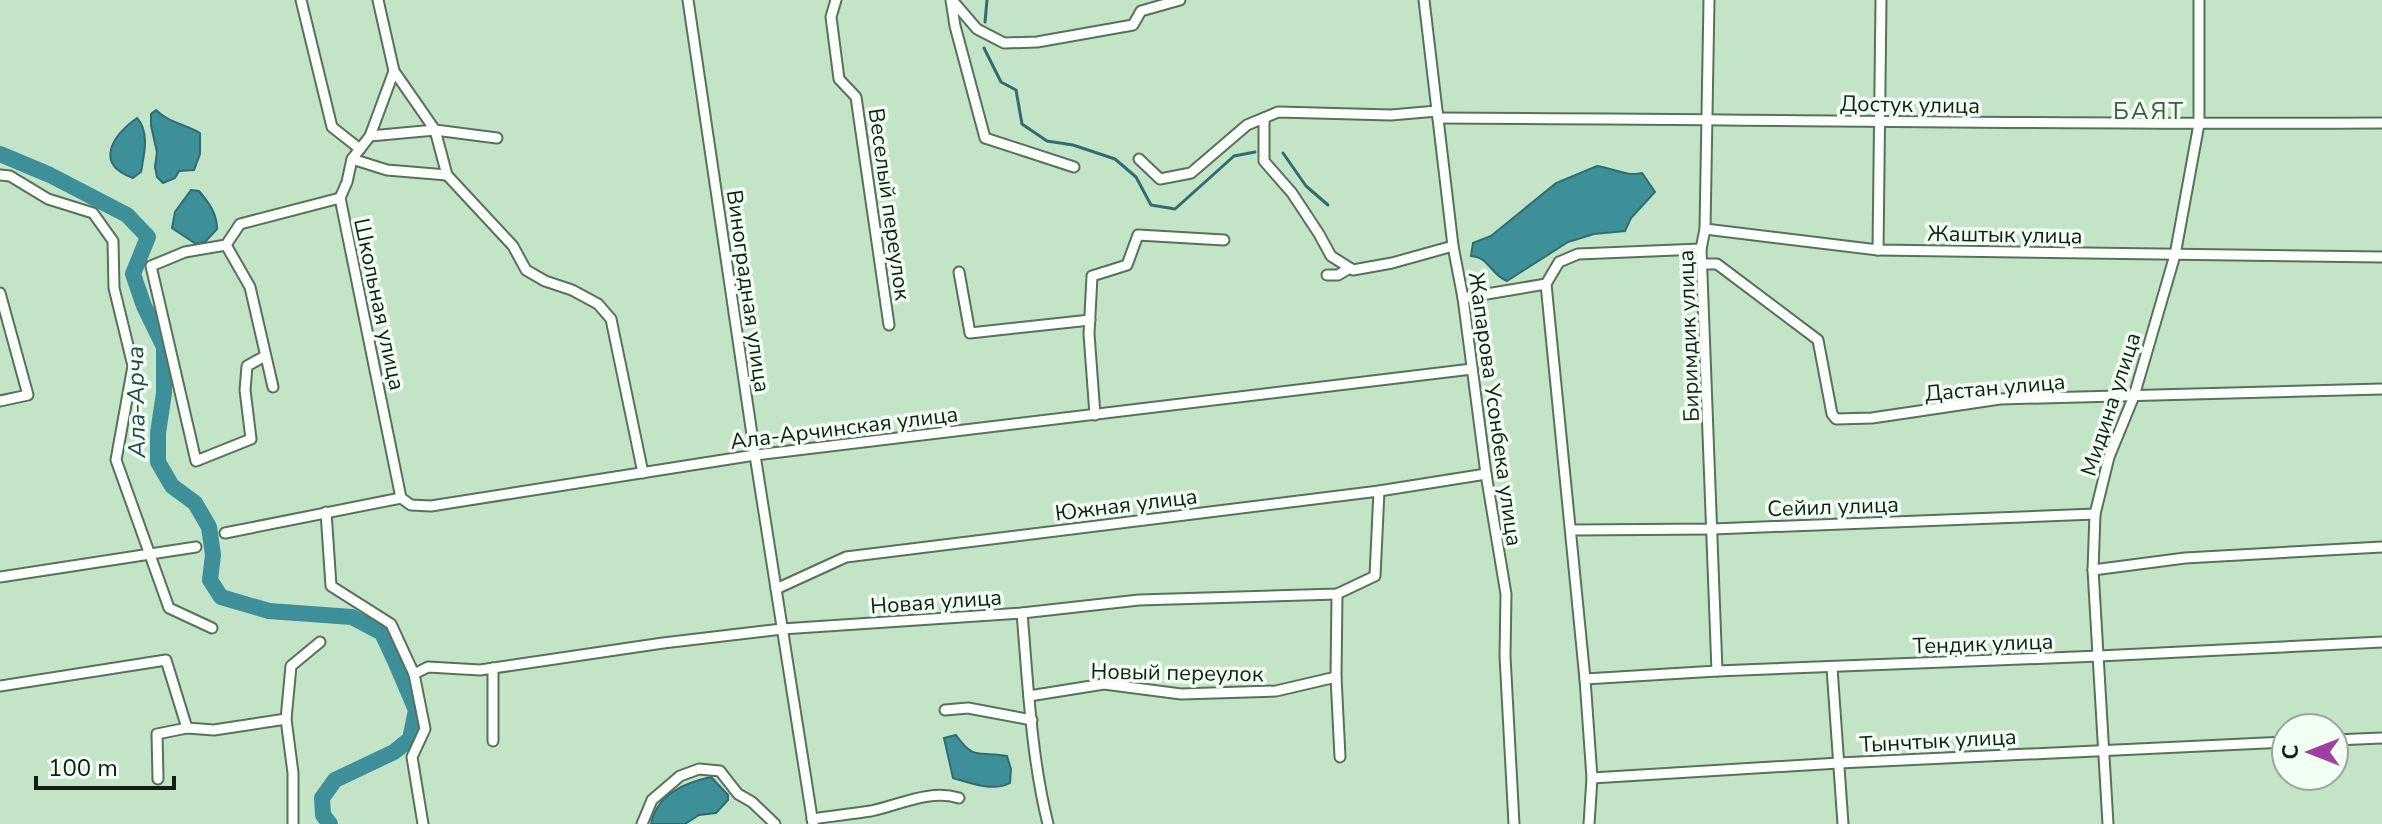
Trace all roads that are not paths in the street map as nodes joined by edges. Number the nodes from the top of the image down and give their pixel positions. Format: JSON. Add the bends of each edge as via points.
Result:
{"nodes":[{"id":1,"x":301,"y":0,"type":"edge"},
{"id":2,"x":378,"y":0,"type":"edge"},
{"id":3,"x":688,"y":0,"type":"edge"},
{"id":4,"x":836,"y":0,"type":"edge"},
{"id":5,"x":951,"y":0,"type":"edge"},
{"id":6,"x":1180,"y":0,"type":"edge"},
{"id":7,"x":1424,"y":0,"type":"edge"},
{"id":8,"x":1709,"y":0,"type":"edge"},
{"id":9,"x":1881,"y":0,"type":"edge"},
{"id":10,"x":2199,"y":0,"type":"edge"},
{"id":11,"x":394,"y":71,"type":"junction"},
{"id":12,"x":1438,"y":114,"type":"junction"},
{"id":13,"x":1264,"y":118,"type":"junction"},
{"id":14,"x":1708,"y":119,"type":"junction"},
{"id":15,"x":1879,"y":122,"type":"junction"},
{"id":16,"x":2382,"y":123,"type":"edge"},
{"id":17,"x":2199,"y":124,"type":"junction"},
{"id":18,"x":435,"y":130,"type":"junction"},
{"id":19,"x":370,"y":136,"type":"junction"},
{"id":20,"x":497,"y":138,"type":"dead end"},
{"id":21,"x":360,"y":149,"type":"junction"},
{"id":22,"x":352,"y":159,"type":"junction"},
{"id":23,"x":1139,"y":159,"type":"dead end"},
{"id":24,"x":1074,"y":167,"type":"dead end"},
{"id":25,"x":0,"y":175,"type":"edge"},
{"id":26,"x":447,"y":175,"type":"junction"},
{"id":27,"x":340,"y":198,"type":"junction"},
{"id":28,"x":1705,"y":229,"type":"junction"},
{"id":29,"x":1224,"y":240,"type":"dead end"},
{"id":30,"x":226,"y":245,"type":"junction"},
{"id":31,"x":1453,"y":246,"type":"junction"},
{"id":32,"x":1701,"y":249,"type":"junction"},
{"id":33,"x":1878,"y":250,"type":"junction"},
{"id":34,"x":2175,"y":255,"type":"junction"},
{"id":35,"x":2382,"y":257,"type":"edge"},
{"id":36,"x":1701,"y":264,"type":"junction"},
{"id":37,"x":1350,"y":268,"type":"junction"},
{"id":38,"x":959,"y":272,"type":"dead end"},
{"id":39,"x":1327,"y":275,"type":"dead end"},
{"id":40,"x":1546,"y":284,"type":"junction"},
{"id":41,"x":0,"y":293,"type":"edge"},
{"id":42,"x":1463,"y":298,"type":"junction"},
{"id":43,"x":1090,"y":320,"type":"junction"},
{"id":44,"x":889,"y":325,"type":"dead end"},
{"id":45,"x":265,"y":356,"type":"junction"},
{"id":46,"x":1472,"y":369,"type":"junction"},
{"id":47,"x":273,"y":387,"type":"dead end"},
{"id":48,"x":2382,"y":389,"type":"edge"},
{"id":49,"x":2134,"y":396,"type":"junction"},
{"id":50,"x":0,"y":401,"type":"edge"},
{"id":51,"x":1095,"y":415,"type":"junction"},
{"id":52,"x":755,"y":455,"type":"junction"},
{"id":53,"x":643,"y":473,"type":"junction"},
{"id":54,"x":1486,"y":474,"type":"junction"},
{"id":55,"x":1379,"y":491,"type":"junction"},
{"id":56,"x":401,"y":498,"type":"junction"},
{"id":57,"x":326,"y":512,"type":"junction"},
{"id":58,"x":2095,"y":514,"type":"junction"},
{"id":59,"x":1713,"y":529,"type":"junction"},
{"id":60,"x":1572,"y":530,"type":"junction"},
{"id":61,"x":225,"y":533,"type":"dead end"},
{"id":62,"x":196,"y":547,"type":"dead end"},
{"id":63,"x":2382,"y":547,"type":"edge"},
{"id":64,"x":149,"y":555,"type":"junction"},
{"id":65,"x":2093,"y":570,"type":"junction"},
{"id":66,"x":0,"y":577,"type":"edge"},
{"id":67,"x":776,"y":589,"type":"junction"},
{"id":68,"x":1337,"y":594,"type":"junction"},
{"id":69,"x":1022,"y":613,"type":"junction"},
{"id":70,"x":212,"y":628,"type":"dead end"},
{"id":71,"x":782,"y":629,"type":"junction"},
{"id":72,"x":320,"y":642,"type":"dead end"},
{"id":73,"x":2382,"y":642,"type":"edge"},
{"id":74,"x":2099,"y":656,"type":"junction"},
{"id":75,"x":493,"y":668,"type":"junction"},
{"id":76,"x":1832,"y":668,"type":"junction"},
{"id":77,"x":1717,"y":671,"type":"junction"},
{"id":78,"x":414,"y":674,"type":"junction"},
{"id":79,"x":1336,"y":677,"type":"junction"},
{"id":80,"x":1585,"y":679,"type":"junction"},
{"id":81,"x":0,"y":686,"type":"edge"},
{"id":82,"x":1029,"y":696,"type":"junction"},
{"id":83,"x":945,"y":710,"type":"dead end"},
{"id":84,"x":286,"y":719,"type":"junction"},
{"id":85,"x":1032,"y":720,"type":"junction"},
{"id":86,"x":187,"y":728,"type":"junction"},
{"id":87,"x":2382,"y":738,"type":"edge"},
{"id":88,"x":2350,"y":739,"type":"edge"},
{"id":89,"x":493,"y":741,"type":"dead end"},
{"id":90,"x":2270,"y":743,"type":"edge"},
{"id":91,"x":2104,"y":750,"type":"junction"},
{"id":92,"x":1340,"y":757,"type":"dead end"},
{"id":93,"x":1839,"y":763,"type":"junction"},
{"id":94,"x":1592,"y":778,"type":"junction"},
{"id":95,"x":158,"y":779,"type":"dead end"},
{"id":96,"x":1590,"y":793,"type":"junction"},
{"id":97,"x":959,"y":798,"type":"dead end"},
{"id":98,"x":812,"y":821,"type":"edge"},
{"id":99,"x":293,"y":824,"type":"edge"},
{"id":100,"x":423,"y":824,"type":"edge"},
{"id":101,"x":642,"y":824,"type":"edge"},
{"id":102,"x":775,"y":824,"type":"edge"},
{"id":103,"x":1048,"y":824,"type":"edge"},
{"id":104,"x":1514,"y":824,"type":"edge"},
{"id":105,"x":1583,"y":824,"type":"edge"},
{"id":106,"x":1589,"y":824,"type":"edge"},
{"id":107,"x":1843,"y":824,"type":"edge"},
{"id":108,"x":2108,"y":824,"type":"edge"}],
"edges":[{"from":1,"to":21,"type":"street","via":[[332,127]]},
{"from":2,"to":11,"type":"street"},
{"from":3,"to":52,"type":"street","name":"Виноградная улица"},
{"from":4,"to":44,"type":"street","name":"Веселый переулок","via":[[831,17],[839,79],[856,97]]},
{"from":5,"to":6,"type":"street","via":[[977,29],[1004,43],[1133,25],[1141,11]]},
{"from":5,"to":24,"type":"street","via":[[985,138]]},
{"from":7,"to":12,"type":"street","name":"Жапарова Усонбека улица"},
{"from":8,"to":14,"type":"street","name":"Биримдик улица"},
{"from":9,"to":15,"type":"street"},
{"from":10,"to":17,"type":"street","name":"Мидина улица"},
{"from":11,"to":18,"type":"street"},
{"from":11,"to":19,"type":"street","name":"Школьная улица"},
{"from":12,"to":13,"type":"street","name":"Достук улица","via":[[1278,112]]},
{"from":12,"to":14,"type":"street","name":"Достук улица"},
{"from":12,"to":31,"type":"street","name":"Жапарова Усонбека улица"},
{"from":13,"to":23,"type":"street","via":[[1247,125],[1191,173],[1160,179]]},
{"from":13,"to":37,"type":"street","via":[[1264,161],[1292,193],[1331,256]]},
{"from":14,"to":15,"type":"street","name":"Достук улица"},
{"from":14,"to":28,"type":"street","name":"Биримдик улица"},
{"from":15,"to":17,"type":"street","name":"Достук улица"},
{"from":15,"to":33,"type":"street"},
{"from":16,"to":17,"type":"street","name":"Достук улица"},
{"from":17,"to":34,"type":"street","name":"Мидина улица"},
{"from":18,"to":19,"type":"street"},
{"from":18,"to":20,"type":"street"},
{"from":18,"to":26,"type":"street"},
{"from":19,"to":21,"type":"street","name":"Школьная улица"},
{"from":21,"to":22,"type":"street","name":"Школьная улица"},
{"from":22,"to":26,"type":"street","via":[[387,170]]},
{"from":22,"to":27,"type":"street","name":"Школьная улица"},
{"from":25,"to":64,"type":"street","via":[[48,199],[93,213],[113,241],[114,288],[133,366],[116,460]]},
{"from":26,"to":53,"type":"street","via":[[513,246],[526,270],[598,304],[611,319]]},
{"from":27,"to":30,"type":"street","via":[[240,224]]},
{"from":27,"to":56,"type":"street","name":"Школьная улица"},
{"from":28,"to":32,"type":"street","name":"Биримдик улица"},
{"from":28,"to":33,"type":"street","name":"Жаштык улица"},
{"from":29,"to":43,"type":"street","via":[[1138,235],[1127,265],[1092,276]]},
{"from":30,"to":45,"type":"street","via":[[250,287]]},
{"from":30,"to":45,"type":"street","via":[[185,252],[151,266],[196,461],[251,439],[247,366]]},
{"from":31,"to":37,"type":"street"},
{"from":31,"to":42,"type":"street","name":"Жапарова Усонбека улица"},
{"from":32,"to":36,"type":"street","name":"Биримдик улица"},
{"from":32,"to":40,"type":"street","via":[[1578,254],[1559,262]]},
{"from":33,"to":34,"type":"street","name":"Жаштык улица"},
{"from":34,"to":35,"type":"street","name":"Жаштык улица"},
{"from":34,"to":49,"type":"street","name":"Мидина улица"},
{"from":36,"to":49,"type":"street","name":"Дастан улица","via":[[1717,264],[1818,340],[1836,419],[2000,399]]},
{"from":36,"to":59,"type":"street","name":"Биримдик улица"},
{"from":37,"to":39,"type":"street"},
{"from":38,"to":43,"type":"street","via":[[970,333]]},
{"from":40,"to":42,"type":"street"},
{"from":40,"to":60,"type":"street"},
{"from":41,"to":50,"type":"street","via":[[28,395]]},
{"from":42,"to":46,"type":"street","name":"Жапарова Усонбека улица"},
{"from":43,"to":51,"type":"street"},
{"from":45,"to":47,"type":"street"},
{"from":46,"to":51,"type":"street","name":"Ала-Арчинская улица"},
{"from":46,"to":54,"type":"street","name":"Жапарова Усонбека улица"},
{"from":48,"to":49,"type":"street","name":"Дастан улица"},
{"from":49,"to":58,"type":"street","name":"Мидина улица","via":[[2109,457]]},
{"from":51,"to":52,"type":"street","name":"Ала-Арчинская улица"},
{"from":52,"to":53,"type":"street","name":"Ала-Арчинская улица"},
{"from":52,"to":67,"type":"street","name":"Виноградная улица"},
{"from":53,"to":56,"type":"street","name":"Ала-Арчинская улица","via":[[431,506],[411,505]]},
{"from":54,"to":55,"type":"street","name":"Южная улица"},
{"from":54,"to":104,"type":"street","name":"Жапарова Усонбека улица","via":[[1506,594]]},
{"from":55,"to":67,"type":"street","name":"Южная улица","via":[[846,557]]},
{"from":55,"to":68,"type":"street","name":"Новая улица","via":[[1375,576]]},
{"from":56,"to":57,"type":"street","name":"Ала-Арчинская улица"},
{"from":57,"to":61,"type":"street","name":"Ала-Арчинская улица"},
{"from":57,"to":78,"type":"street","via":[[331,586],[391,624]]},
{"from":58,"to":59,"type":"street","name":"Сейил улица"},
{"from":58,"to":65,"type":"street","name":"Мидина улица"},
{"from":59,"to":60,"type":"street","name":"Сейил улица"},
{"from":59,"to":77,"type":"street","name":"Биримдик улица"},
{"from":60,"to":80,"type":"street"},
{"from":62,"to":64,"type":"street"},
{"from":63,"to":65,"type":"street","via":[[2185,558]]},
{"from":64,"to":66,"type":"street"},
{"from":64,"to":70,"type":"street","via":[[169,608]]},
{"from":65,"to":74,"type":"street","name":"Мидина улица"},
{"from":67,"to":71,"type":"street","name":"Виноградная улица"},
{"from":68,"to":69,"type":"street","name":"Новая улица","via":[[1139,600]]},
{"from":68,"to":79,"type":"street"},
{"from":69,"to":71,"type":"street","name":"Новая улица"},
{"from":69,"to":82,"type":"street"},
{"from":71,"to":75,"type":"street","name":"Новая улица"},
{"from":71,"to":98,"type":"street","name":"Виноградная улица"},
{"from":72,"to":84,"type":"street","via":[[291,666]]},
{"from":73,"to":74,"type":"street","name":"Тендик улица"},
{"from":74,"to":76,"type":"street","name":"Тендик улица"},
{"from":74,"to":91,"type":"street","name":"Мидина улица"},
{"from":75,"to":78,"type":"street","name":"Новая улица","via":[[428,667]]},
{"from":75,"to":89,"type":"street"},
{"from":76,"to":77,"type":"street","name":"Тендик улица"},
{"from":76,"to":93,"type":"street"},
{"from":77,"to":80,"type":"street","name":"Тендик улица"},
{"from":78,"to":100,"type":"street","via":[[425,729],[412,757]]},
{"from":79,"to":82,"type":"street","name":"Новый переулок","via":[[1276,691],[1181,694],[1104,684]]},
{"from":79,"to":92,"type":"street"},
{"from":80,"to":94,"type":"street"},
{"from":81,"to":86,"type":"street","via":[[166,660]]},
{"from":82,"to":85,"type":"street"},
{"from":83,"to":85,"type":"street","via":[[968,708]]},
{"from":84,"to":86,"type":"street","via":[[214,730]]},
{"from":84,"to":99,"type":"street"},
{"from":85,"to":103,"type":"street"},
{"from":86,"to":95,"type":"street","via":[[157,734]]},
{"from":87,"to":88,"type":"street"},
{"from":90,"to":91,"type":"street","name":"Тынчтык улица"},
{"from":91,"to":93,"type":"street","name":"Тынчтык улица"},
{"from":91,"to":108,"type":"street","name":"Мидина улица"},
{"from":93,"to":94,"type":"street","name":"Тынчтык улица"},
{"from":93,"to":107,"type":"street"},
{"from":94,"to":96,"type":"street"},
{"from":96,"to":105,"type":"street"},
{"from":96,"to":106,"type":"street"},
{"from":97,"to":98,"type":"street","via":[[943,794]]},
{"from":101,"to":102,"type":"street","via":[[652,800],[680,776],[699,769],[720,771],[738,794]]}]}
